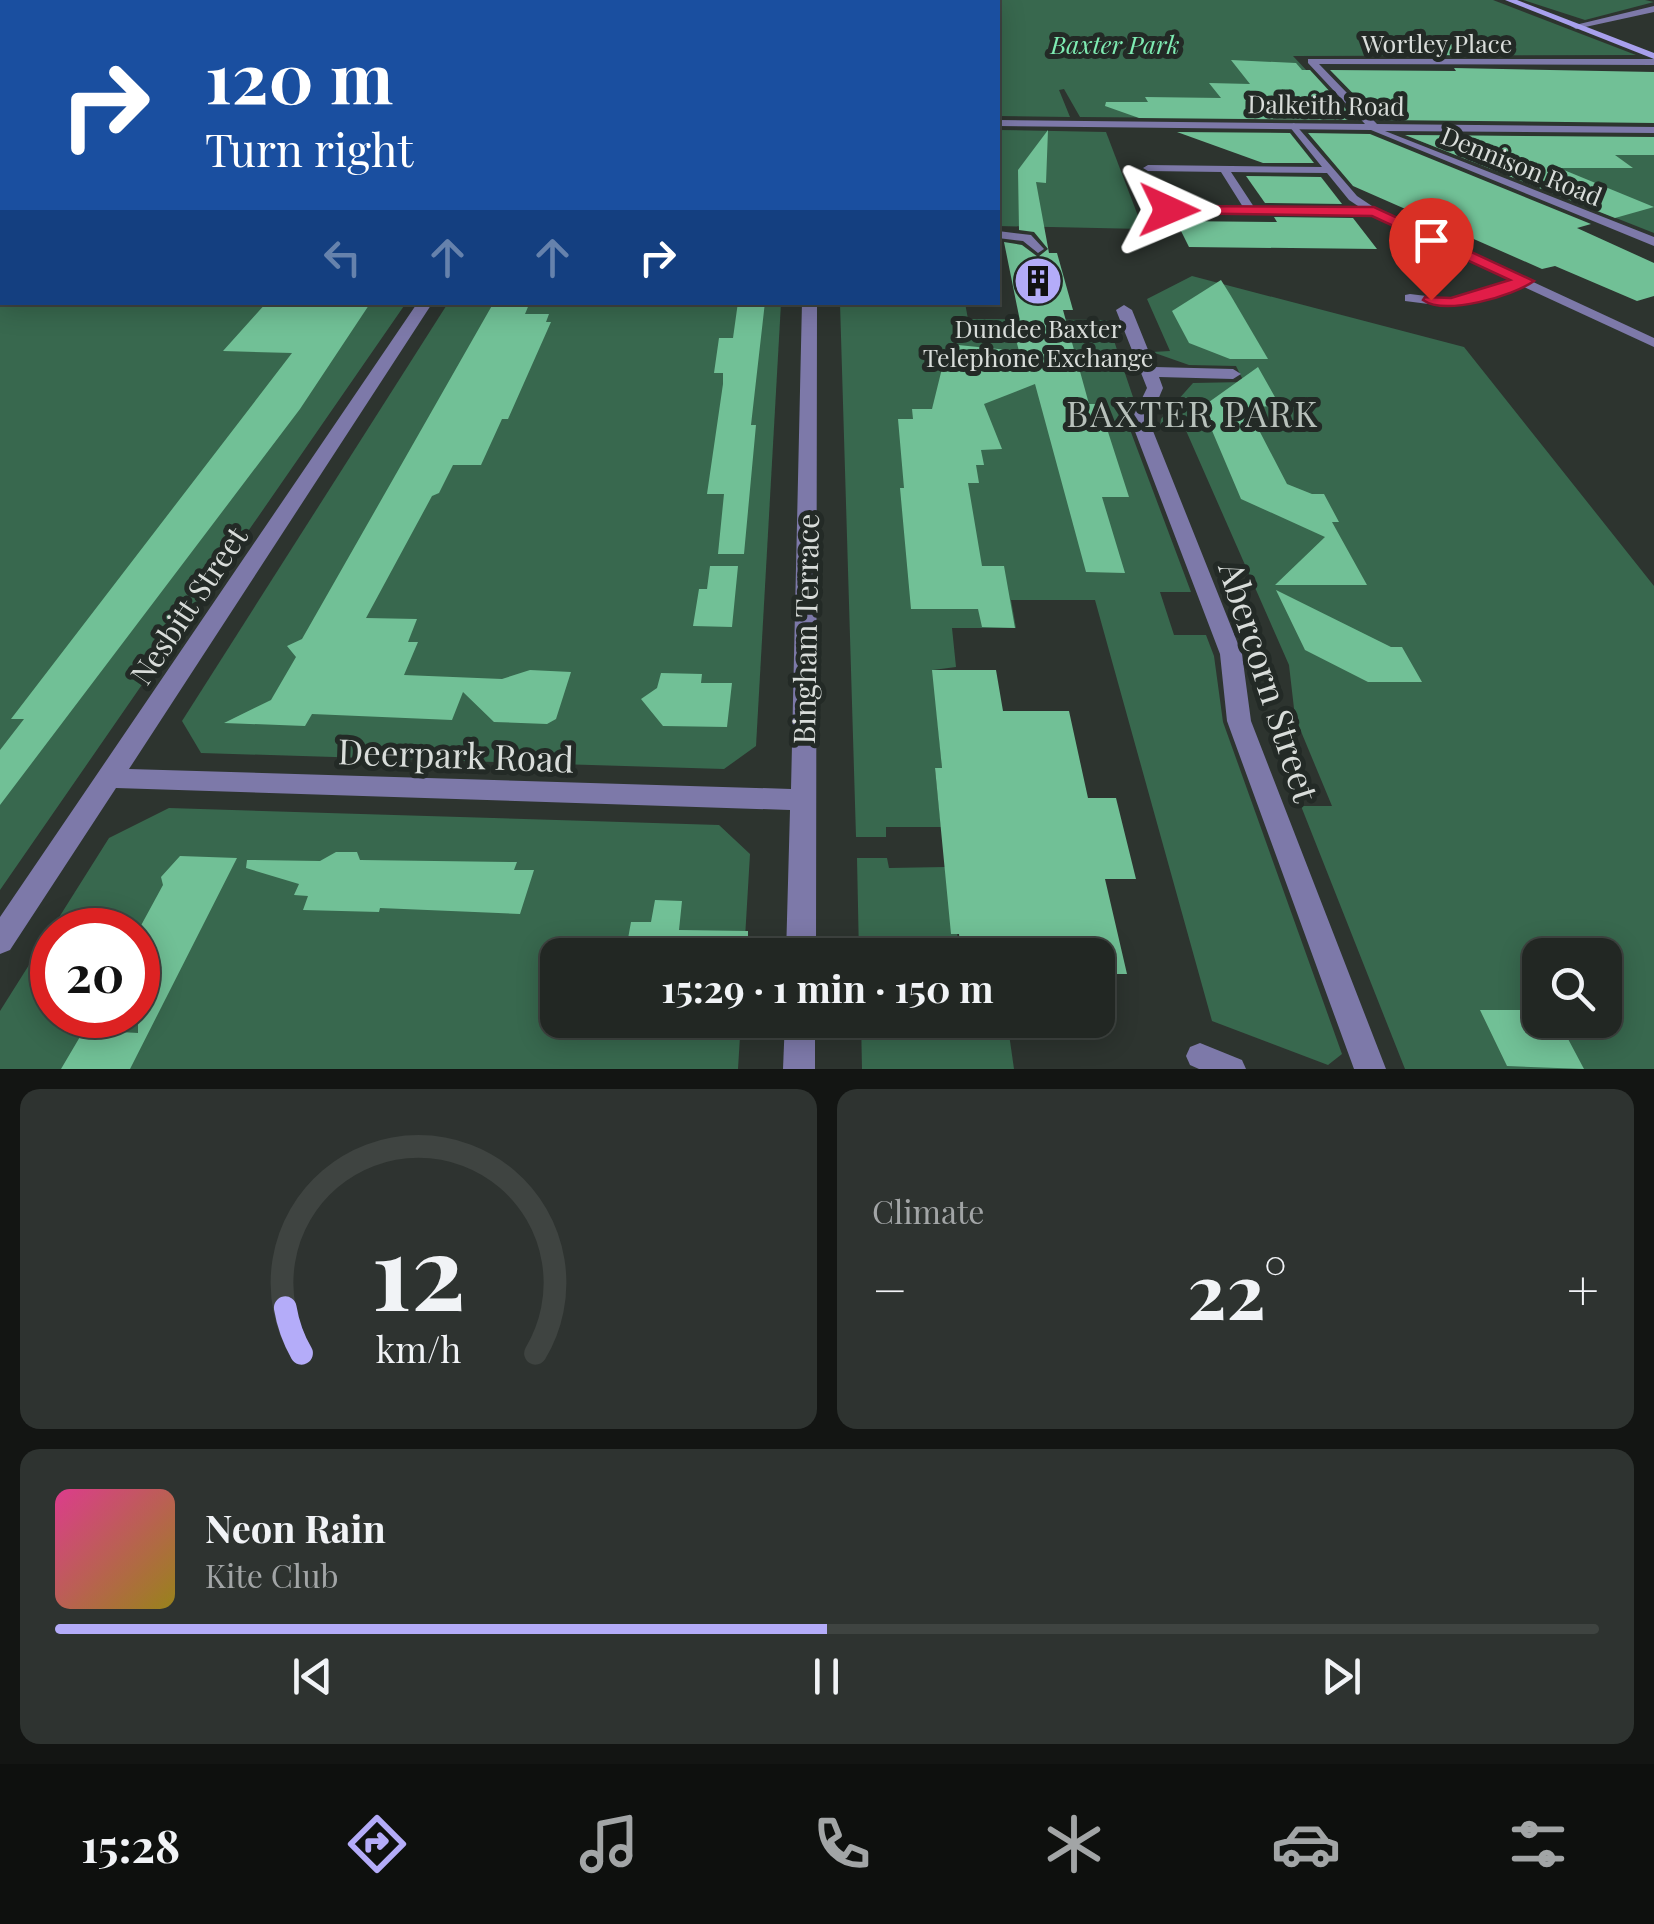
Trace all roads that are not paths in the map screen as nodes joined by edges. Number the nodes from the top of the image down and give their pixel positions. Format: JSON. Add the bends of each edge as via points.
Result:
{"nodes":[{"id":1,"x":1509,"y":0,"type":"edge"},
{"id":2,"x":1654,"y":9,"type":"edge"},
{"id":3,"x":1576,"y":26,"type":"junction"},
{"id":4,"x":1654,"y":59,"type":"edge"},
{"id":5,"x":1000,"y":123,"type":"edge"},
{"id":6,"x":1294,"y":126,"type":"junction"},
{"id":7,"x":1375,"y":127,"type":"junction"},
{"id":8,"x":1654,"y":130,"type":"edge"},
{"id":9,"x":1148,"y":168,"type":"dead end"},
{"id":10,"x":1224,"y":169,"type":"junction"},
{"id":11,"x":1330,"y":170,"type":"junction"},
{"id":12,"x":1169,"y":210,"type":"dead end"},
{"id":13,"x":1251,"y":211,"type":"junction"},
{"id":14,"x":1374,"y":212,"type":"junction"},
{"id":15,"x":1000,"y":235,"type":"edge"},
{"id":16,"x":1654,"y":242,"type":"edge"},
{"id":17,"x":1038,"y":249,"type":"dead end"},
{"id":18,"x":1526,"y":281,"type":"junction"},
{"id":19,"x":1410,"y":298,"type":"dead end"},
{"id":20,"x":424,"y":305,"type":"edge"},
{"id":21,"x":810,"y":305,"type":"edge"},
{"id":22,"x":1124,"y":310,"type":"dead end"},
{"id":23,"x":1654,"y":343,"type":"edge"},
{"id":24,"x":1150,"y":372,"type":"junction"},
{"id":25,"x":1232,"y":374,"type":"dead end"},
{"id":26,"x":108,"y":778,"type":"junction"},
{"id":27,"x":802,"y":800,"type":"junction"},
{"id":28,"x":801,"y":938,"type":"edge"},
{"id":29,"x":0,"y":942,"type":"edge"},
{"id":30,"x":800,"y":1038,"type":"edge"},
{"id":31,"x":1200,"y":1056,"type":"dead end"},
{"id":32,"x":799,"y":1069,"type":"edge"},
{"id":33,"x":1232,"y":1069,"type":"edge"},
{"id":34,"x":1370,"y":1069,"type":"edge"}],
"edges":[{"from":1,"to":3,"type":"street"},
{"from":2,"to":3,"type":"street"},
{"from":3,"to":4,"type":"street"},
{"from":4,"to":7,"type":"street","name":"Wortley Place","via":[[1311,61]]},
{"from":5,"to":6,"type":"street","name":"Dalkeith Road"},
{"from":6,"to":7,"type":"street","name":"Dalkeith Road"},
{"from":6,"to":11,"type":"lane"},
{"from":7,"to":8,"type":"street","name":"Dalkeith Road"},
{"from":7,"to":16,"type":"street","name":"Dennison Road"},
{"from":9,"to":10,"type":"lane"},
{"from":10,"to":11,"type":"lane"},
{"from":10,"to":13,"type":"lane"},
{"from":11,"to":14,"type":"lane"},
{"from":12,"to":13,"type":"lane"},
{"from":13,"to":14,"type":"lane"},
{"from":14,"to":18,"type":"lane"},
{"from":15,"to":17,"type":"lane","via":[[1027,238]]},
{"from":18,"to":19,"type":"lane","via":[[1452,304]]},
{"from":18,"to":23,"type":"lane"},
{"from":20,"to":26,"type":"street","name":"Nesbitt Street"},
{"from":21,"to":27,"type":"street","name":"Bingham Terrace"},
{"from":22,"to":24,"type":"street"},
{"from":24,"to":25,"type":"street"},
{"from":24,"to":34,"type":"street","name":"Abercorn Street","via":[[1155,388],[1140,421],[1231,654],[1239,722]]},
{"from":26,"to":27,"type":"street","name":"Deerpark Road"},
{"from":26,"to":29,"type":"street","name":"Nesbitt Street"},
{"from":27,"to":28,"type":"street","name":"Bingham Terrace"},
{"from":30,"to":32,"type":"street"},
{"from":31,"to":33,"type":"lane"}]}
